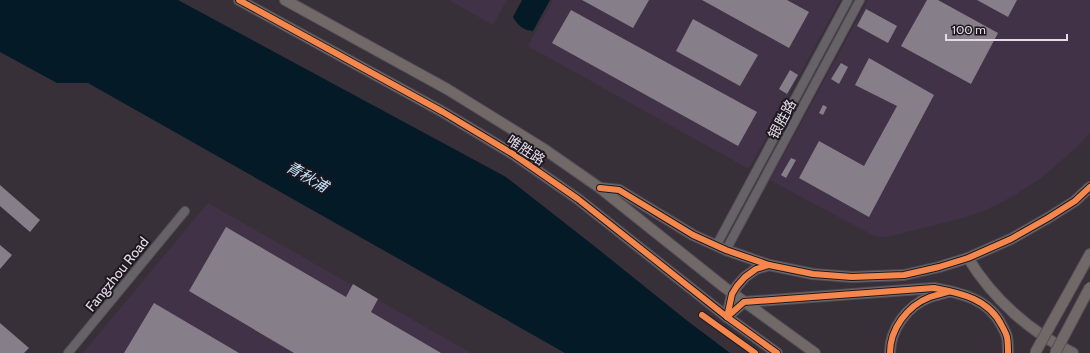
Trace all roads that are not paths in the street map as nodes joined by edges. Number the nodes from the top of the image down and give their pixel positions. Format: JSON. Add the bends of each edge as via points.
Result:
{"nodes":[{"id":1,"x":239,"y":0,"type":"edge"},
{"id":2,"x":285,"y":0,"type":"edge"},
{"id":3,"x":848,"y":0,"type":"edge"},
{"id":4,"x":860,"y":0,"type":"edge"},
{"id":5,"x":1090,"y":187,"type":"edge"},
{"id":6,"x":600,"y":188,"type":"junction"},
{"id":7,"x":185,"y":211,"type":"dead end"},
{"id":8,"x":716,"y":246,"type":"junction"},
{"id":9,"x":726,"y":250,"type":"junction"},
{"id":10,"x":1090,"y":254,"type":"edge"},
{"id":11,"x":968,"y":258,"type":"junction"},
{"id":12,"x":769,"y":266,"type":"junction"},
{"id":13,"x":1090,"y":287,"type":"edge"},
{"id":14,"x":953,"y":291,"type":"junction"},
{"id":15,"x":732,"y":294,"type":"junction"},
{"id":16,"x":744,"y":302,"type":"junction"},
{"id":17,"x":727,"y":317,"type":"junction"},
{"id":18,"x":68,"y":353,"type":"edge"},
{"id":19,"x":777,"y":353,"type":"edge"},
{"id":20,"x":815,"y":353,"type":"edge"},
{"id":21,"x":890,"y":353,"type":"edge"},
{"id":22,"x":1008,"y":353,"type":"edge"},
{"id":23,"x":1035,"y":353,"type":"edge"},
{"id":24,"x":1054,"y":353,"type":"edge"},
{"id":25,"x":1073,"y":353,"type":"edge"}],
"edges":[{"from":1,"to":17,"type":"main road","name":"唯胜路","via":[[443,112],[513,154],[578,199]]},
{"from":2,"to":6,"type":"main road","name":"唯胜路","via":[[447,89],[544,149]]},
{"from":3,"to":8,"type":"street","name":"银胜路"},
{"from":4,"to":9,"type":"street","name":"银胜路"},
{"from":5,"to":11,"type":"main road","via":[[1075,201],[1048,218],[1011,239]]},
{"from":6,"to":8,"type":"main road","via":[[619,190]]},
{"from":6,"to":15,"type":"main road","name":"唯胜路"},
{"from":7,"to":18,"type":"street","name":"Fangzhou Road"},
{"from":8,"to":9,"type":"main road"},
{"from":9,"to":12,"type":"main road"},
{"from":10,"to":23,"type":"main road","bridge":true},
{"from":11,"to":12,"type":"main road","via":[[904,274],[852,277],[813,274]]},
{"from":11,"to":25,"type":"main road","via":[[989,288],[1013,313],[1040,334]]},
{"from":12,"to":15,"type":"main road","via":[[756,269],[745,277]]},
{"from":13,"to":24,"type":"main road","bridge":true},
{"from":14,"to":16,"type":"main road","via":[[934,288]]},
{"from":14,"to":21,"type":"main road","via":[[930,297],[907,312],[894,333]]},
{"from":14,"to":22,"type":"main road","via":[[972,297],[998,318],[1007,336]]},
{"from":15,"to":16,"type":"main road","name":"唯胜路"},
{"from":15,"to":17,"type":"main road"},
{"from":16,"to":17,"type":"main road"},
{"from":16,"to":20,"type":"main road","name":"唯胜路"},
{"from":17,"to":19,"type":"main road","name":"唯胜路"}]}
